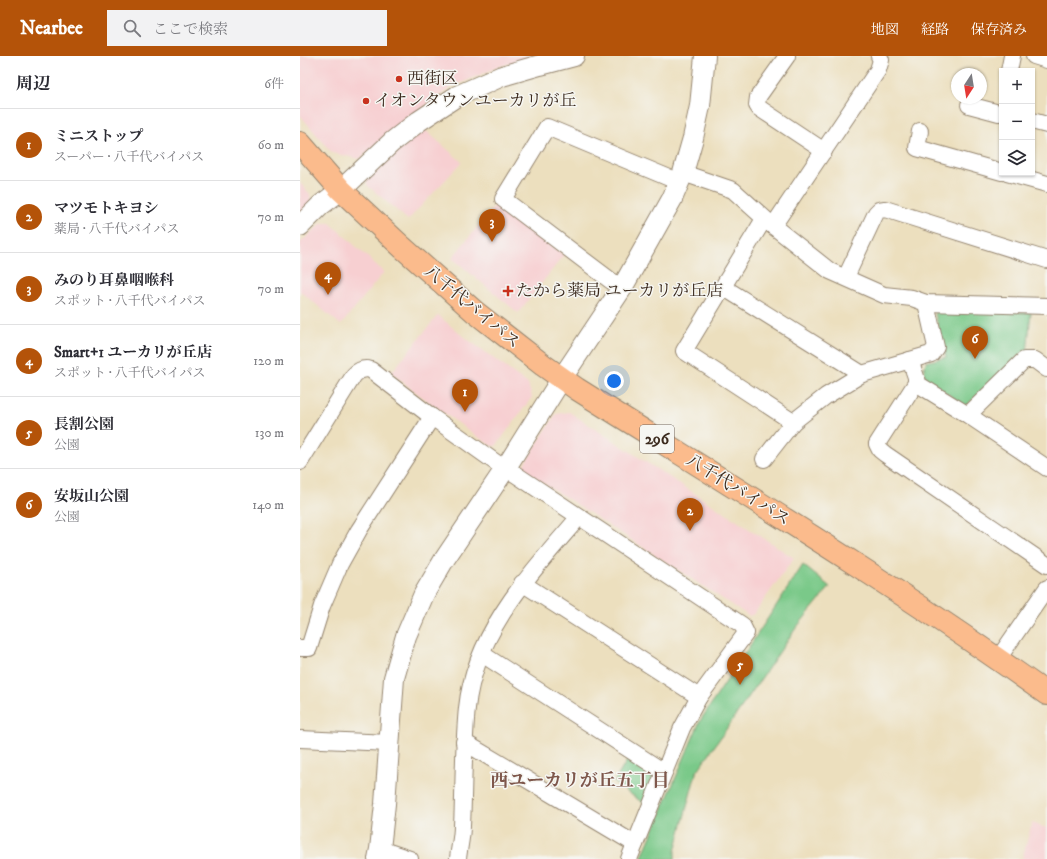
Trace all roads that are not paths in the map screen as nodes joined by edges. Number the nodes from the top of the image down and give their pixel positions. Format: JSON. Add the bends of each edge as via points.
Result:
{"nodes":[{"id":1,"x":574,"y":56,"type":"edge"},
{"id":2,"x":705,"y":56,"type":"edge"},
{"id":3,"x":787,"y":56,"type":"edge"},
{"id":4,"x":879,"y":56,"type":"edge"},
{"id":5,"x":1012,"y":56,"type":"edge"},
{"id":6,"x":1034,"y":56,"type":"edge"},
{"id":7,"x":1047,"y":60,"type":"edge"},
{"id":8,"x":1010,"y":68,"type":"edge"},
{"id":9,"x":970,"y":105,"type":"dead end"},
{"id":10,"x":999,"y":109,"type":"edge"},
{"id":11,"x":1035,"y":122,"type":"edge"},
{"id":12,"x":1047,"y":125,"type":"edge"},
{"id":13,"x":920,"y":131,"type":"dead end"},
{"id":14,"x":300,"y":143,"type":"edge"},
{"id":15,"x":824,"y":151,"type":"junction"},
{"id":16,"x":999,"y":171,"type":"edge"},
{"id":17,"x":1018,"y":176,"type":"edge"},
{"id":18,"x":681,"y":177,"type":"junction"},
{"id":19,"x":1047,"y":184,"type":"edge"},
{"id":20,"x":341,"y":190,"type":"junction"},
{"id":21,"x":769,"y":223,"type":"junction"},
{"id":22,"x":300,"y":226,"type":"edge"},
{"id":23,"x":1047,"y":260,"type":"edge"},
{"id":24,"x":846,"y":277,"type":"junction"},
{"id":25,"x":622,"y":288,"type":"junction"},
{"id":26,"x":723,"y":288,"type":"junction"},
{"id":27,"x":926,"y":303,"type":"junction"},
{"id":28,"x":1047,"y":306,"type":"edge"},
{"id":29,"x":910,"y":360,"type":"junction"},
{"id":30,"x":1047,"y":369,"type":"edge"},
{"id":31,"x":862,"y":374,"type":"junction"},
{"id":32,"x":562,"y":378,"type":"junction"},
{"id":33,"x":916,"y":383,"type":"junction"},
{"id":34,"x":968,"y":415,"type":"junction"},
{"id":35,"x":432,"y":417,"type":"junction"},
{"id":36,"x":793,"y":422,"type":"junction"},
{"id":37,"x":764,"y":459,"type":"dead end"},
{"id":38,"x":300,"y":462,"type":"edge"},
{"id":39,"x":1047,"y":468,"type":"edge"},
{"id":40,"x":505,"y":469,"type":"junction"},
{"id":41,"x":579,"y":517,"type":"junction"},
{"id":42,"x":1047,"y":565,"type":"edge"},
{"id":43,"x":522,"y":583,"type":"junction"},
{"id":44,"x":1047,"y":588,"type":"edge"},
{"id":45,"x":300,"y":648,"type":"edge"},
{"id":46,"x":482,"y":654,"type":"junction"},
{"id":47,"x":998,"y":658,"type":"junction"},
{"id":48,"x":1047,"y":694,"type":"edge"},
{"id":49,"x":699,"y":696,"type":"junction"},
{"id":50,"x":300,"y":739,"type":"edge"},
{"id":51,"x":464,"y":742,"type":"junction"},
{"id":52,"x":389,"y":743,"type":"junction"},
{"id":53,"x":664,"y":772,"type":"junction"},
{"id":54,"x":635,"y":844,"type":"junction"},
{"id":55,"x":379,"y":854,"type":"edge"},
{"id":56,"x":410,"y":859,"type":"edge"},
{"id":57,"x":458,"y":859,"type":"edge"},
{"id":58,"x":629,"y":859,"type":"edge"}],
"edges":[{"from":1,"to":20,"type":"street","via":[[502,76],[457,96],[392,142]]},
{"from":2,"to":18,"type":"street","via":[[700,106]]},
{"from":3,"to":15,"type":"street","via":[[758,97],[757,105]]},
{"from":4,"to":15,"type":"street","via":[[881,60],[878,70]]},
{"from":5,"to":8,"type":"street"},
{"from":6,"to":7,"type":"street"},
{"from":9,"to":10,"type":"street"},
{"from":11,"to":12,"type":"street"},
{"from":13,"to":16,"type":"street","via":[[917,148]]},
{"from":14,"to":20,"type":"highway","name":"八千代バイパス","number":"296"},
{"from":15,"to":21,"type":"street"},
{"from":17,"to":19,"type":"street"},
{"from":18,"to":21,"type":"street","via":[[733,190]]},
{"from":18,"to":25,"type":"street","via":[[672,199]]},
{"from":18,"to":25,"type":"street","via":[[547,127],[504,199]]},
{"from":20,"to":22,"type":"street"},
{"from":20,"to":32,"type":"highway","name":"八千代バイパス","number":"296","via":[[474,312]]},
{"from":21,"to":24,"type":"street","via":[[830,271]]},
{"from":21,"to":26,"type":"street"},
{"from":23,"to":24,"type":"street","via":[[884,209],[876,213]]},
{"from":24,"to":27,"type":"street","via":[[884,295],[912,298]]},
{"from":25,"to":32,"type":"street"},
{"from":26,"to":31,"type":"street"},
{"from":26,"to":36,"type":"street","via":[[684,351]]},
{"from":27,"to":28,"type":"street"},
{"from":27,"to":29,"type":"street","via":[[936,347],[931,354]]},
{"from":29,"to":31,"type":"street"},
{"from":29,"to":33,"type":"street"},
{"from":30,"to":34,"type":"street","via":[[1035,360],[1024,360]]},
{"from":31,"to":36,"type":"street","via":[[826,396]]},
{"from":32,"to":40,"type":"street"},
{"from":32,"to":47,"type":"highway","name":"八千代バイパス","number":"296"},
{"from":33,"to":34,"type":"street"},
{"from":33,"to":42,"type":"street","via":[[877,444],[880,450]]},
{"from":34,"to":39,"type":"street"},
{"from":35,"to":38,"type":"street","via":[[367,368],[354,375]]},
{"from":35,"to":40,"type":"street"},
{"from":35,"to":45,"type":"street","via":[[340,564],[322,606],[309,648]]},
{"from":36,"to":37,"type":"street"},
{"from":40,"to":41,"type":"street"},
{"from":40,"to":52,"type":"street","via":[[444,560],[424,594],[406,636],[394,678]]},
{"from":41,"to":43,"type":"street"},
{"from":41,"to":49,"type":"street","via":[[742,625],[746,632]]},
{"from":43,"to":46,"type":"street","via":[[489,636]]},
{"from":43,"to":49,"type":"street"},
{"from":44,"to":47,"type":"street"},
{"from":46,"to":51,"type":"street","via":[[467,706]]},
{"from":46,"to":53,"type":"street"},
{"from":47,"to":48,"type":"highway","name":"八千代バイパス","number":"296"},
{"from":49,"to":53,"type":"street","via":[[682,728]]},
{"from":50,"to":52,"type":"street"},
{"from":51,"to":54,"type":"street"},
{"from":51,"to":57,"type":"street","via":[[462,828]]},
{"from":52,"to":55,"type":"street"},
{"from":53,"to":54,"type":"street"},
{"from":54,"to":58,"type":"street"},
{"from":55,"to":56,"type":"street"}]}
